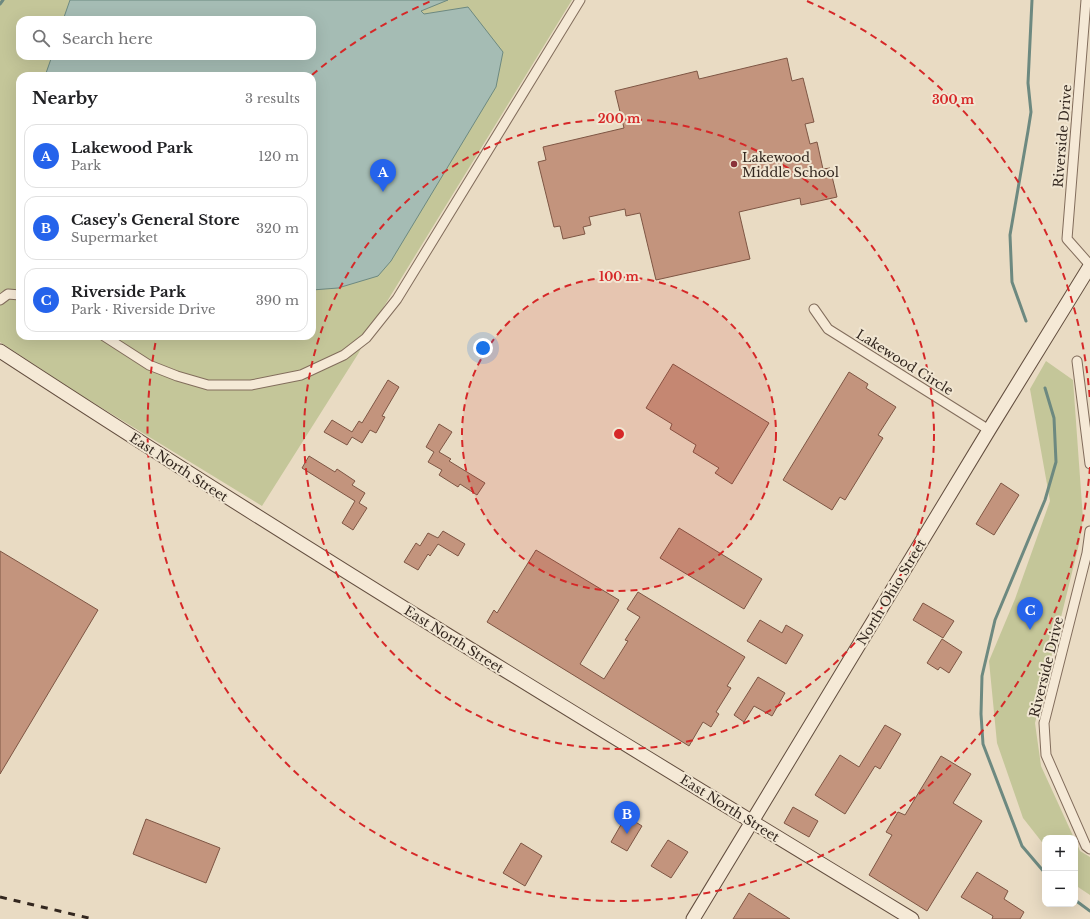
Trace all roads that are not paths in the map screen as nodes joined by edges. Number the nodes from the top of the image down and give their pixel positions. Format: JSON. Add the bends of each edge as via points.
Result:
{"nodes":[{"id":1,"x":580,"y":0,"type":"edge"},
{"id":2,"x":1086,"y":0,"type":"edge"},
{"id":3,"x":1088,"y":13,"type":"edge"},
{"id":4,"x":1090,"y":266,"type":"edge"},
{"id":5,"x":16,"y":295,"type":"edge"},
{"id":6,"x":0,"y":300,"type":"edge"},
{"id":7,"x":814,"y":309,"type":"dead end"},
{"id":8,"x":110,"y":340,"type":"edge"},
{"id":9,"x":0,"y":351,"type":"edge"},
{"id":10,"x":1077,"y":361,"type":"dead end"},
{"id":11,"x":989,"y":430,"type":"junction"},
{"id":12,"x":1090,"y":464,"type":"edge"},
{"id":13,"x":1090,"y":531,"type":"edge"},
{"id":14,"x":752,"y":821,"type":"junction"},
{"id":15,"x":1090,"y":849,"type":"edge"},
{"id":16,"x":693,"y":919,"type":"edge"},
{"id":17,"x":912,"y":919,"type":"edge"}],
"edges":[{"from":1,"to":8,"type":"street","via":[[397,299],[366,338],[344,354],[301,375],[276,381],[251,386],[208,385],[149,365]]},
{"from":2,"to":3,"type":"street","name":"Riverside Drive"},
{"from":3,"to":4,"type":"street","name":"Riverside Drive","via":[[1067,239]]},
{"from":4,"to":11,"type":"street","name":"North Ohio Street"},
{"from":5,"to":6,"type":"street","via":[[8,294]]},
{"from":7,"to":11,"type":"street","name":"Lakewood Circle","via":[[828,329]]},
{"from":9,"to":14,"type":"street","name":"East North Street","via":[[203,483]]},
{"from":10,"to":12,"type":"street"},
{"from":11,"to":14,"type":"street","name":"North Ohio Street"},
{"from":13,"to":15,"type":"street","name":"Riverside Drive","via":[[1088,553],[1044,723],[1046,755],[1086,846]]},
{"from":14,"to":16,"type":"street","name":"North Ohio Street"},
{"from":14,"to":17,"type":"street","name":"East North Street"}]}
